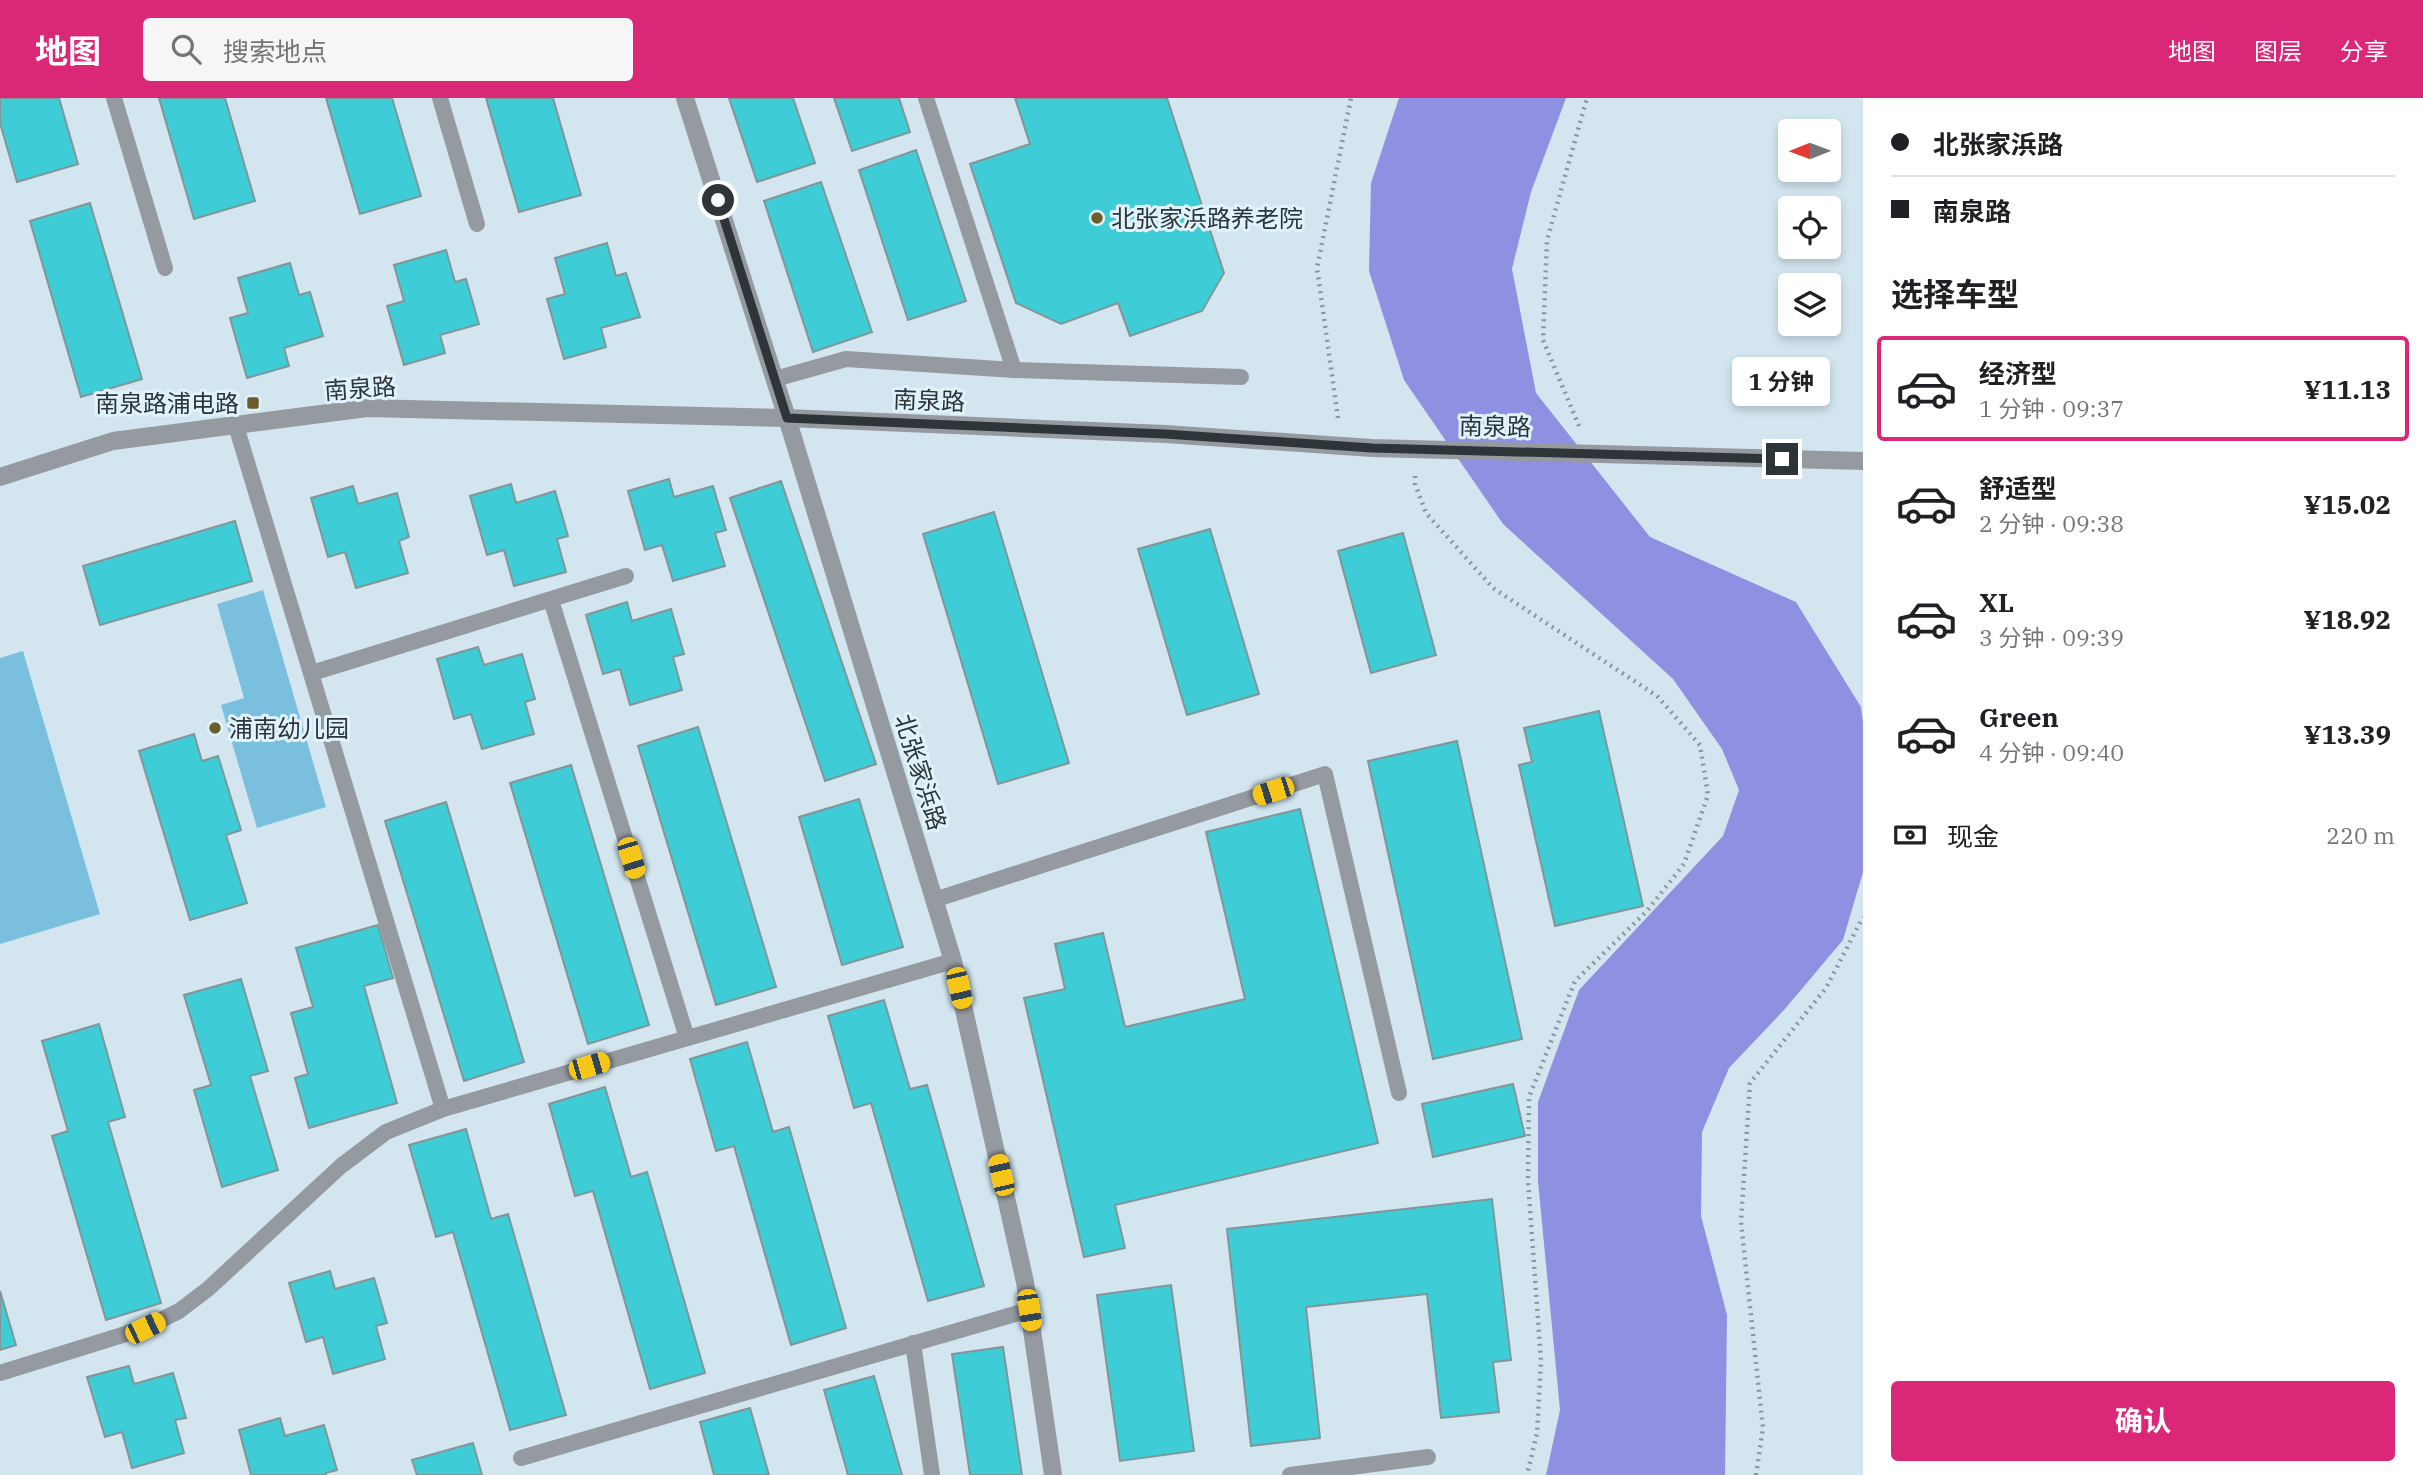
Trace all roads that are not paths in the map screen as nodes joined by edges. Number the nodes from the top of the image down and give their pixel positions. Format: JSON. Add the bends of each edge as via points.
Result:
{"nodes":[{"id":1,"x":114,"y":98,"type":"edge"},
{"id":2,"x":440,"y":98,"type":"edge"},
{"id":3,"x":685,"y":98,"type":"edge"},
{"id":4,"x":926,"y":98,"type":"edge"},
{"id":5,"x":477,"y":224,"type":"dead end"},
{"id":6,"x":165,"y":268,"type":"dead end"},
{"id":7,"x":1014,"y":370,"type":"junction"},
{"id":8,"x":1241,"y":377,"type":"dead end"},
{"id":9,"x":775,"y":379,"type":"junction"},
{"id":10,"x":787,"y":418,"type":"junction"},
{"id":11,"x":236,"y":426,"type":"junction"},
{"id":12,"x":1863,"y":461,"type":"edge"},
{"id":13,"x":0,"y":477,"type":"edge"},
{"id":14,"x":626,"y":576,"type":"dead end"},
{"id":15,"x":551,"y":600,"type":"junction"},
{"id":16,"x":312,"y":673,"type":"junction"},
{"id":17,"x":934,"y":900,"type":"junction"},
{"id":18,"x":953,"y":961,"type":"junction"},
{"id":19,"x":687,"y":1038,"type":"junction"},
{"id":20,"x":1399,"y":1093,"type":"dead end"},
{"id":21,"x":443,"y":1109,"type":"junction"},
{"id":22,"x":1029,"y":1310,"type":"junction"},
{"id":23,"x":913,"y":1343,"type":"junction"},
{"id":24,"x":0,"y":1373,"type":"edge"},
{"id":25,"x":1428,"y":1457,"type":"dead end"},
{"id":26,"x":522,"y":1458,"type":"dead end"},
{"id":27,"x":932,"y":1475,"type":"edge"},
{"id":28,"x":1053,"y":1475,"type":"edge"},
{"id":29,"x":1290,"y":1475,"type":"edge"}],
"edges":[{"from":1,"to":6,"type":"lane"},
{"from":2,"to":5,"type":"lane"},
{"from":3,"to":9,"type":"street","name":"北张家浜路"},
{"from":4,"to":7,"type":"lane"},
{"from":7,"to":8,"type":"lane"},
{"from":7,"to":9,"type":"lane","via":[[846,359]]},
{"from":9,"to":10,"type":"street","name":"北张家浜路"},
{"from":10,"to":11,"type":"street","name":"南泉路","via":[[367,408]]},
{"from":10,"to":12,"type":"street","name":"南泉路","via":[[1372,448]]},
{"from":10,"to":17,"type":"street","name":"北张家浜路"},
{"from":11,"to":13,"type":"street","name":"南泉路","via":[[113,441]]},
{"from":11,"to":16,"type":"lane"},
{"from":14,"to":15,"type":"lane"},
{"from":15,"to":16,"type":"lane"},
{"from":15,"to":19,"type":"lane"},
{"from":16,"to":21,"type":"lane"},
{"from":17,"to":18,"type":"street","name":"北张家浜路"},
{"from":17,"to":20,"type":"lane","via":[[1325,774]]},
{"from":18,"to":19,"type":"lane"},
{"from":18,"to":22,"type":"street","name":"北张家浜路"},
{"from":19,"to":21,"type":"lane"},
{"from":21,"to":24,"type":"lane","via":[[386,1132],[341,1166],[179,1311],[145,1328]]},
{"from":22,"to":23,"type":"lane"},
{"from":22,"to":28,"type":"street","name":"北张家浜路"},
{"from":23,"to":26,"type":"lane"},
{"from":23,"to":27,"type":"lane"},
{"from":25,"to":29,"type":"lane"}]}
